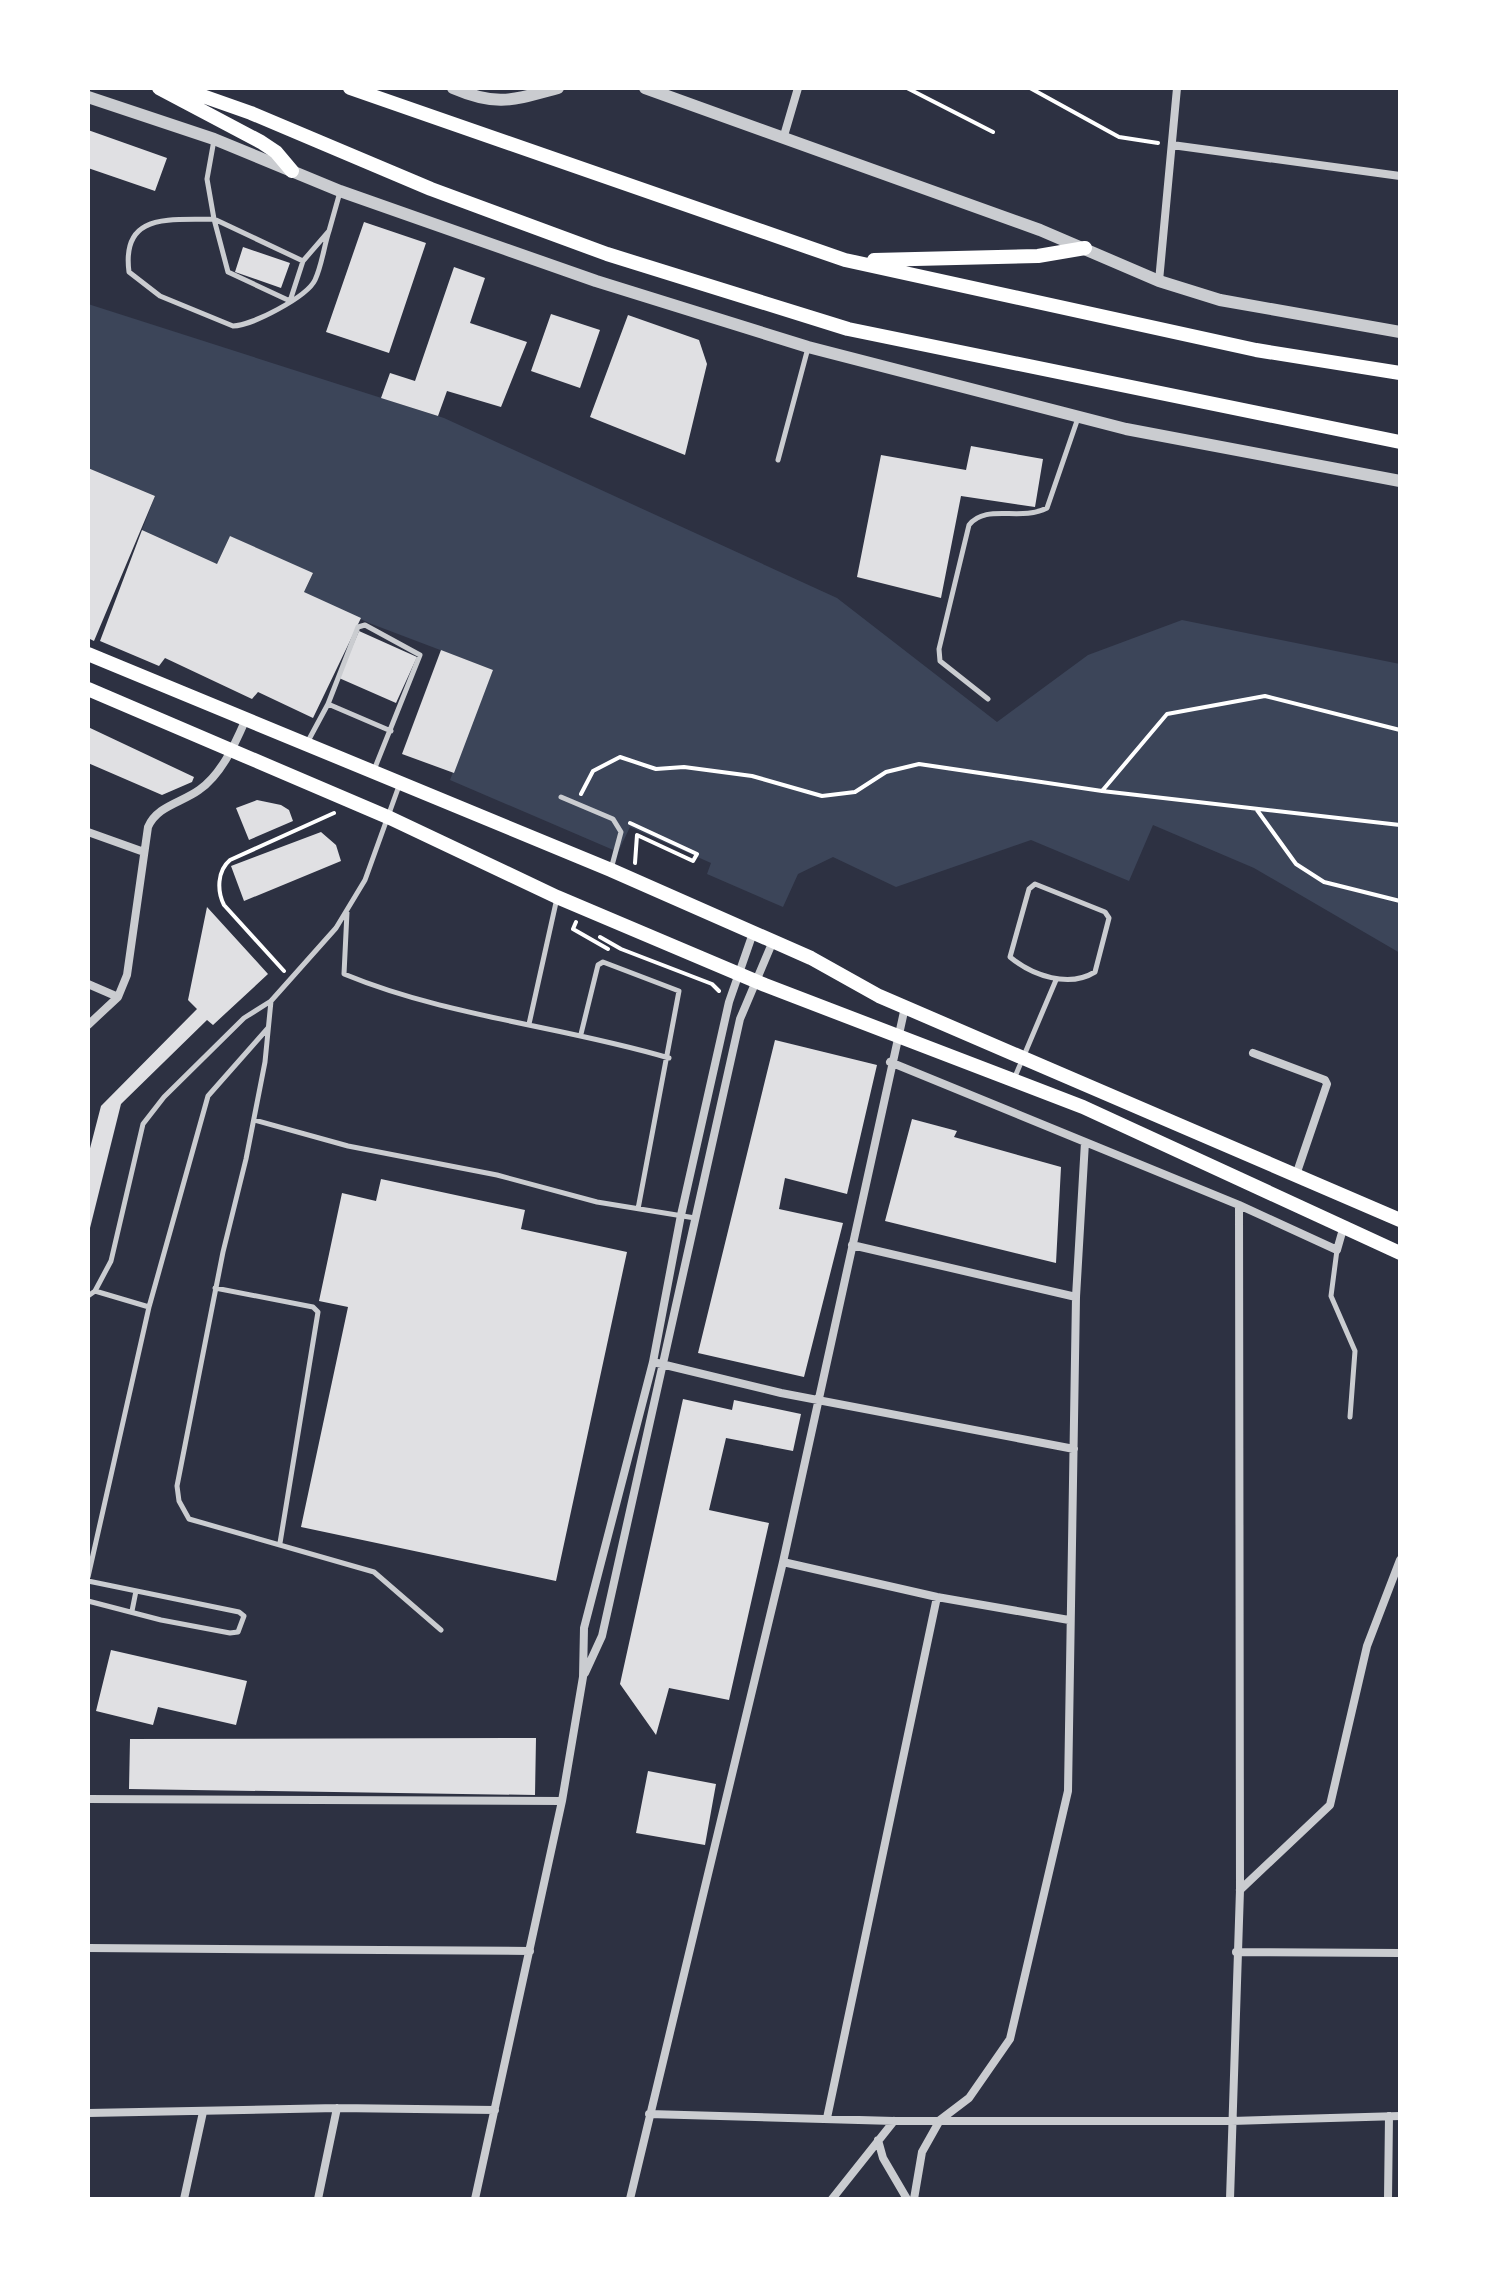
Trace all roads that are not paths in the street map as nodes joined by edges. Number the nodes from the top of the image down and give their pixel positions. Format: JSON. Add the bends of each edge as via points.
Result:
{"nodes":[{"id":1,"x":159,"y":88,"type":"edge"},
{"id":2,"x":180,"y":88,"type":"edge"},
{"id":3,"x":350,"y":88,"type":"edge"},
{"id":4,"x":453,"y":88,"type":"edge"},
{"id":5,"x":558,"y":88,"type":"edge"},
{"id":6,"x":645,"y":88,"type":"edge"},
{"id":7,"x":798,"y":88,"type":"edge"},
{"id":8,"x":1177,"y":88,"type":"edge"},
{"id":9,"x":88,"y":97,"type":"edge"},
{"id":10,"x":214,"y":139,"type":"junction"},
{"id":11,"x":783,"y":140,"type":"junction"},
{"id":12,"x":1172,"y":145,"type":"junction"},
{"id":13,"x":292,"y":171,"type":"junction"},
{"id":14,"x":1400,"y":176,"type":"edge"},
{"id":15,"x":340,"y":191,"type":"junction"},
{"id":16,"x":214,"y":219,"type":"junction"},
{"id":17,"x":329,"y":231,"type":"junction"},
{"id":18,"x":1085,"y":248,"type":"junction"},
{"id":19,"x":845,"y":260,"type":"junction"},
{"id":20,"x":303,"y":261,"type":"junction"},
{"id":21,"x":1159,"y":281,"type":"junction"},
{"id":22,"x":290,"y":301,"type":"junction"},
{"id":23,"x":1400,"y":332,"type":"edge"},
{"id":24,"x":808,"y":347,"type":"junction"},
{"id":25,"x":1400,"y":373,"type":"edge"},
{"id":26,"x":1078,"y":417,"type":"junction"},
{"id":27,"x":1400,"y":442,"type":"edge"},
{"id":28,"x":778,"y":460,"type":"dead end"},
{"id":29,"x":1400,"y":481,"type":"edge"},
{"id":30,"x":88,"y":654,"type":"edge"},
{"id":31,"x":88,"y":689,"type":"edge"},
{"id":32,"x":988,"y":699,"type":"dead end"},
{"id":33,"x":328,"y":704,"type":"junction"},
{"id":34,"x":245,"y":721,"type":"junction"},
{"id":35,"x":391,"y":731,"type":"junction"},
{"id":36,"x":306,"y":744,"type":"junction"},
{"id":37,"x":232,"y":750,"type":"junction"},
{"id":38,"x":373,"y":771,"type":"junction"},
{"id":39,"x":401,"y":783,"type":"junction"},
{"id":40,"x":561,"y":797,"type":"dead end"},
{"id":41,"x":390,"y":818,"type":"junction"},
{"id":42,"x":88,"y":832,"type":"edge"},
{"id":43,"x":144,"y":852,"type":"junction"},
{"id":44,"x":611,"y":870,"type":"junction"},
{"id":45,"x":557,"y":897,"type":"junction"},
{"id":46,"x":347,"y":911,"type":"junction"},
{"id":47,"x":753,"y":933,"type":"junction"},
{"id":48,"x":773,"y":941,"type":"junction"},
{"id":49,"x":738,"y":970,"type":"junction"},
{"id":50,"x":1056,"y":980,"type":"junction"},
{"id":51,"x":757,"y":981,"type":"junction"},
{"id":52,"x":88,"y":984,"type":"edge"},
{"id":53,"x":118,"y":997,"type":"junction"},
{"id":54,"x":271,"y":1001,"type":"junction"},
{"id":55,"x":905,"y":1007,"type":"junction"},
{"id":56,"x":529,"y":1024,"type":"junction"},
{"id":57,"x":88,"y":1025,"type":"edge"},
{"id":58,"x":269,"y":1027,"type":"junction"},
{"id":59,"x":897,"y":1033,"type":"junction"},
{"id":60,"x":581,"y":1034,"type":"junction"},
{"id":61,"x":1253,"y":1053,"type":"dead end"},
{"id":62,"x":669,"y":1058,"type":"junction"},
{"id":63,"x":1023,"y":1058,"type":"junction"},
{"id":64,"x":890,"y":1062,"type":"junction"},
{"id":65,"x":1013,"y":1079,"type":"junction"},
{"id":66,"x":254,"y":1120,"type":"junction"},
{"id":67,"x":1085,"y":1142,"type":"junction"},
{"id":68,"x":1296,"y":1175,"type":"junction"},
{"id":69,"x":1239,"y":1205,"type":"junction"},
{"id":70,"x":638,"y":1209,"type":"junction"},
{"id":71,"x":681,"y":1215,"type":"junction"},
{"id":72,"x":695,"y":1218,"type":"junction"},
{"id":73,"x":1400,"y":1220,"type":"edge"},
{"id":74,"x":1343,"y":1229,"type":"junction"},
{"id":75,"x":852,"y":1245,"type":"junction"},
{"id":76,"x":1337,"y":1250,"type":"junction"},
{"id":77,"x":1400,"y":1253,"type":"edge"},
{"id":78,"x":215,"y":1288,"type":"junction"},
{"id":79,"x":95,"y":1291,"type":"junction"},
{"id":80,"x":88,"y":1296,"type":"edge"},
{"id":81,"x":1076,"y":1297,"type":"junction"},
{"id":82,"x":149,"y":1307,"type":"junction"},
{"id":83,"x":653,"y":1362,"type":"junction"},
{"id":84,"x":664,"y":1365,"type":"junction"},
{"id":85,"x":819,"y":1400,"type":"junction"},
{"id":86,"x":1350,"y":1417,"type":"dead end"},
{"id":87,"x":1074,"y":1449,"type":"junction"},
{"id":88,"x":280,"y":1543,"type":"junction"},
{"id":89,"x":1400,"y":1560,"type":"edge"},
{"id":90,"x":783,"y":1562,"type":"junction"},
{"id":91,"x":89,"y":1568,"type":"edge"},
{"id":92,"x":88,"y":1579,"type":"edge"},
{"id":93,"x":136,"y":1591,"type":"junction"},
{"id":94,"x":937,"y":1597,"type":"junction"},
{"id":95,"x":88,"y":1601,"type":"edge"},
{"id":96,"x":132,"y":1611,"type":"junction"},
{"id":97,"x":1069,"y":1620,"type":"junction"},
{"id":98,"x":441,"y":1630,"type":"dead end"},
{"id":99,"x":583,"y":1677,"type":"junction"},
{"id":100,"x":88,"y":1799,"type":"edge"},
{"id":101,"x":562,"y":1801,"type":"junction"},
{"id":102,"x":1240,"y":1890,"type":"junction"},
{"id":103,"x":88,"y":1948,"type":"edge"},
{"id":104,"x":530,"y":1951,"type":"junction"},
{"id":105,"x":1236,"y":1952,"type":"junction"},
{"id":106,"x":1400,"y":1953,"type":"edge"},
{"id":107,"x":337,"y":2108,"type":"junction"},
{"id":108,"x":495,"y":2110,"type":"junction"},
{"id":109,"x":203,"y":2112,"type":"junction"},
{"id":110,"x":88,"y":2113,"type":"edge"},
{"id":111,"x":649,"y":2114,"type":"junction"},
{"id":112,"x":1389,"y":2116,"type":"junction"},
{"id":113,"x":1400,"y":2116,"type":"edge"},
{"id":114,"x":827,"y":2118,"type":"junction"},
{"id":115,"x":940,"y":2120,"type":"junction"},
{"id":116,"x":894,"y":2121,"type":"junction"},
{"id":117,"x":1232,"y":2121,"type":"junction"},
{"id":118,"x":878,"y":2140,"type":"junction"},
{"id":119,"x":184,"y":2199,"type":"edge"},
{"id":120,"x":318,"y":2199,"type":"edge"},
{"id":121,"x":475,"y":2199,"type":"edge"},
{"id":122,"x":630,"y":2199,"type":"edge"},
{"id":123,"x":832,"y":2199,"type":"edge"},
{"id":124,"x":907,"y":2199,"type":"edge"},
{"id":125,"x":914,"y":2199,"type":"edge"},
{"id":126,"x":1230,"y":2199,"type":"edge"},
{"id":127,"x":1388,"y":2199,"type":"edge"}],
"edges":[{"from":1,"to":13,"type":"main road","via":[[261,142]]},
{"from":2,"to":27,"type":"main road","via":[[607,254],[848,329]]},
{"from":3,"to":19,"type":"main road"},
{"from":4,"to":5,"type":"street","via":[[482,101],[496,101]]},
{"from":6,"to":11,"type":"street"},
{"from":7,"to":11,"type":"street"},
{"from":8,"to":12,"type":"street"},
{"from":9,"to":10,"type":"street"},
{"from":10,"to":13,"type":"street"},
{"from":10,"to":16,"type":"lane","via":[[207,179]]},
{"from":11,"to":18,"type":"street"},
{"from":12,"to":14,"type":"street"},
{"from":12,"to":21,"type":"street"},
{"from":13,"to":15,"type":"street"},
{"from":15,"to":17,"type":"lane"},
{"from":15,"to":24,"type":"street","via":[[596,281]]},
{"from":16,"to":20,"type":"lane"},
{"from":16,"to":22,"type":"lane","via":[[228,272]]},
{"from":16,"to":22,"type":"lane","via":[[151,221],[136,230],[127,255],[129,272],[160,296],[233,326],[245,326]]},
{"from":17,"to":20,"type":"lane"},
{"from":17,"to":22,"type":"lane","via":[[315,281]]},
{"from":18,"to":19,"type":"main road","via":[[1038,256]]},
{"from":18,"to":21,"type":"street"},
{"from":19,"to":25,"type":"main road","via":[[1256,350]]},
{"from":20,"to":22,"type":"lane"},
{"from":21,"to":23,"type":"street","via":[[1220,300]]},
{"from":24,"to":26,"type":"street"},
{"from":24,"to":28,"type":"lane"},
{"from":26,"to":29,"type":"street"},
{"from":26,"to":32,"type":"lane","via":[[1047,508],[1032,516],[983,514],[969,525],[940,661]]},
{"from":30,"to":34,"type":"main road"},
{"from":31,"to":37,"type":"main road"},
{"from":33,"to":35,"type":"lane"},
{"from":33,"to":35,"type":"lane","via":[[358,627],[365,625],[420,655]]},
{"from":33,"to":36,"type":"lane"},
{"from":34,"to":36,"type":"main road"},
{"from":34,"to":37,"type":"street"},
{"from":35,"to":38,"type":"lane"},
{"from":36,"to":38,"type":"main road"},
{"from":37,"to":41,"type":"main road"},
{"from":37,"to":43,"type":"street","via":[[201,789],[153,815]]},
{"from":38,"to":39,"type":"main road"},
{"from":39,"to":41,"type":"lane"},
{"from":39,"to":44,"type":"main road"},
{"from":40,"to":44,"type":"lane","via":[[613,819],[621,832]]},
{"from":41,"to":45,"type":"main road"},
{"from":41,"to":46,"type":"lane"},
{"from":42,"to":43,"type":"street"},
{"from":43,"to":53,"type":"street","via":[[127,975]]},
{"from":44,"to":47,"type":"main road"},
{"from":45,"to":49,"type":"main road"},
{"from":45,"to":56,"type":"lane"},
{"from":46,"to":54,"type":"lane"},
{"from":46,"to":56,"type":"lane","via":[[344,974],[388,991]]},
{"from":47,"to":48,"type":"main road"},
{"from":47,"to":49,"type":"street"},
{"from":48,"to":51,"type":"street"},
{"from":48,"to":55,"type":"main road"},
{"from":49,"to":51,"type":"main road"},
{"from":49,"to":71,"type":"street"},
{"from":50,"to":50,"type":"lane","via":[[1010,957],[1029,889],[1035,884],[1109,918],[1095,972],[1086,978]]},
{"from":50,"to":63,"type":"lane"},
{"from":51,"to":59,"type":"main road"},
{"from":51,"to":72,"type":"street","via":[[740,1019]]},
{"from":52,"to":53,"type":"street"},
{"from":53,"to":57,"type":"street"},
{"from":54,"to":58,"type":"lane"},
{"from":54,"to":79,"type":"lane","via":[[244,1018],[143,1124],[111,1261]]},
{"from":55,"to":59,"type":"street"},
{"from":55,"to":63,"type":"main road"},
{"from":56,"to":60,"type":"lane"},
{"from":58,"to":66,"type":"lane"},
{"from":58,"to":82,"type":"lane","via":[[208,1096]]},
{"from":59,"to":64,"type":"street"},
{"from":59,"to":65,"type":"main road"},
{"from":60,"to":62,"type":"lane"},
{"from":60,"to":62,"type":"lane","via":[[588,996],[603,962],[679,991]]},
{"from":61,"to":68,"type":"street","via":[[1327,1084]]},
{"from":62,"to":70,"type":"lane"},
{"from":63,"to":65,"type":"lane"},
{"from":63,"to":68,"type":"main road"},
{"from":64,"to":67,"type":"street"},
{"from":64,"to":75,"type":"street"},
{"from":65,"to":74,"type":"main road"},
{"from":66,"to":70,"type":"lane","via":[[348,1146]]},
{"from":66,"to":78,"type":"lane"},
{"from":67,"to":69,"type":"street"},
{"from":67,"to":81,"type":"street"},
{"from":68,"to":73,"type":"main road"},
{"from":69,"to":76,"type":"street"},
{"from":69,"to":102,"type":"street"},
{"from":70,"to":71,"type":"lane"},
{"from":71,"to":72,"type":"lane"},
{"from":71,"to":83,"type":"street"},
{"from":72,"to":84,"type":"street"},
{"from":74,"to":76,"type":"street"},
{"from":74,"to":77,"type":"main road"},
{"from":75,"to":81,"type":"street"},
{"from":75,"to":85,"type":"street"},
{"from":76,"to":86,"type":"lane","via":[[1331,1296],[1355,1351]]},
{"from":78,"to":88,"type":"lane","via":[[177,1486],[179,1501],[189,1519]]},
{"from":78,"to":88,"type":"lane","via":[[318,1312]]},
{"from":79,"to":80,"type":"lane"},
{"from":79,"to":82,"type":"lane"},
{"from":81,"to":87,"type":"street"},
{"from":82,"to":91,"type":"lane"},
{"from":83,"to":84,"type":"street"},
{"from":83,"to":99,"type":"street","via":[[584,1628]]},
{"from":84,"to":85,"type":"street"},
{"from":84,"to":99,"type":"street","via":[[602,1636]]},
{"from":85,"to":87,"type":"street"},
{"from":85,"to":90,"type":"street"},
{"from":87,"to":97,"type":"street"},
{"from":88,"to":98,"type":"lane","via":[[374,1572]]},
{"from":89,"to":102,"type":"street","via":[[1367,1646],[1330,1805]]},
{"from":90,"to":94,"type":"street"},
{"from":90,"to":111,"type":"street"},
{"from":91,"to":92,"type":"lane"},
{"from":92,"to":93,"type":"lane"},
{"from":93,"to":96,"type":"lane"},
{"from":93,"to":96,"type":"lane","via":[[244,1616],[238,1632],[230,1633]]},
{"from":94,"to":97,"type":"street"},
{"from":94,"to":114,"type":"street"},
{"from":95,"to":96,"type":"lane"},
{"from":97,"to":115,"type":"street","via":[[1068,1791],[1010,2039],[969,2098]]},
{"from":99,"to":101,"type":"street"},
{"from":100,"to":101,"type":"street"},
{"from":101,"to":104,"type":"street"},
{"from":102,"to":105,"type":"street"},
{"from":103,"to":104,"type":"street"},
{"from":104,"to":108,"type":"street"},
{"from":105,"to":106,"type":"street"},
{"from":105,"to":117,"type":"street"},
{"from":107,"to":108,"type":"street"},
{"from":107,"to":109,"type":"street"},
{"from":107,"to":120,"type":"street"},
{"from":108,"to":121,"type":"street"},
{"from":109,"to":110,"type":"street"},
{"from":109,"to":119,"type":"street"},
{"from":111,"to":114,"type":"street"},
{"from":111,"to":122,"type":"street"},
{"from":112,"to":113,"type":"street"},
{"from":112,"to":117,"type":"street"},
{"from":112,"to":127,"type":"street"},
{"from":114,"to":116,"type":"street"},
{"from":115,"to":116,"type":"street"},
{"from":115,"to":117,"type":"street"},
{"from":115,"to":125,"type":"street","via":[[922,2152]]},
{"from":116,"to":118,"type":"street"},
{"from":117,"to":126,"type":"street"},
{"from":118,"to":123,"type":"street"},
{"from":118,"to":124,"type":"street"}]}
